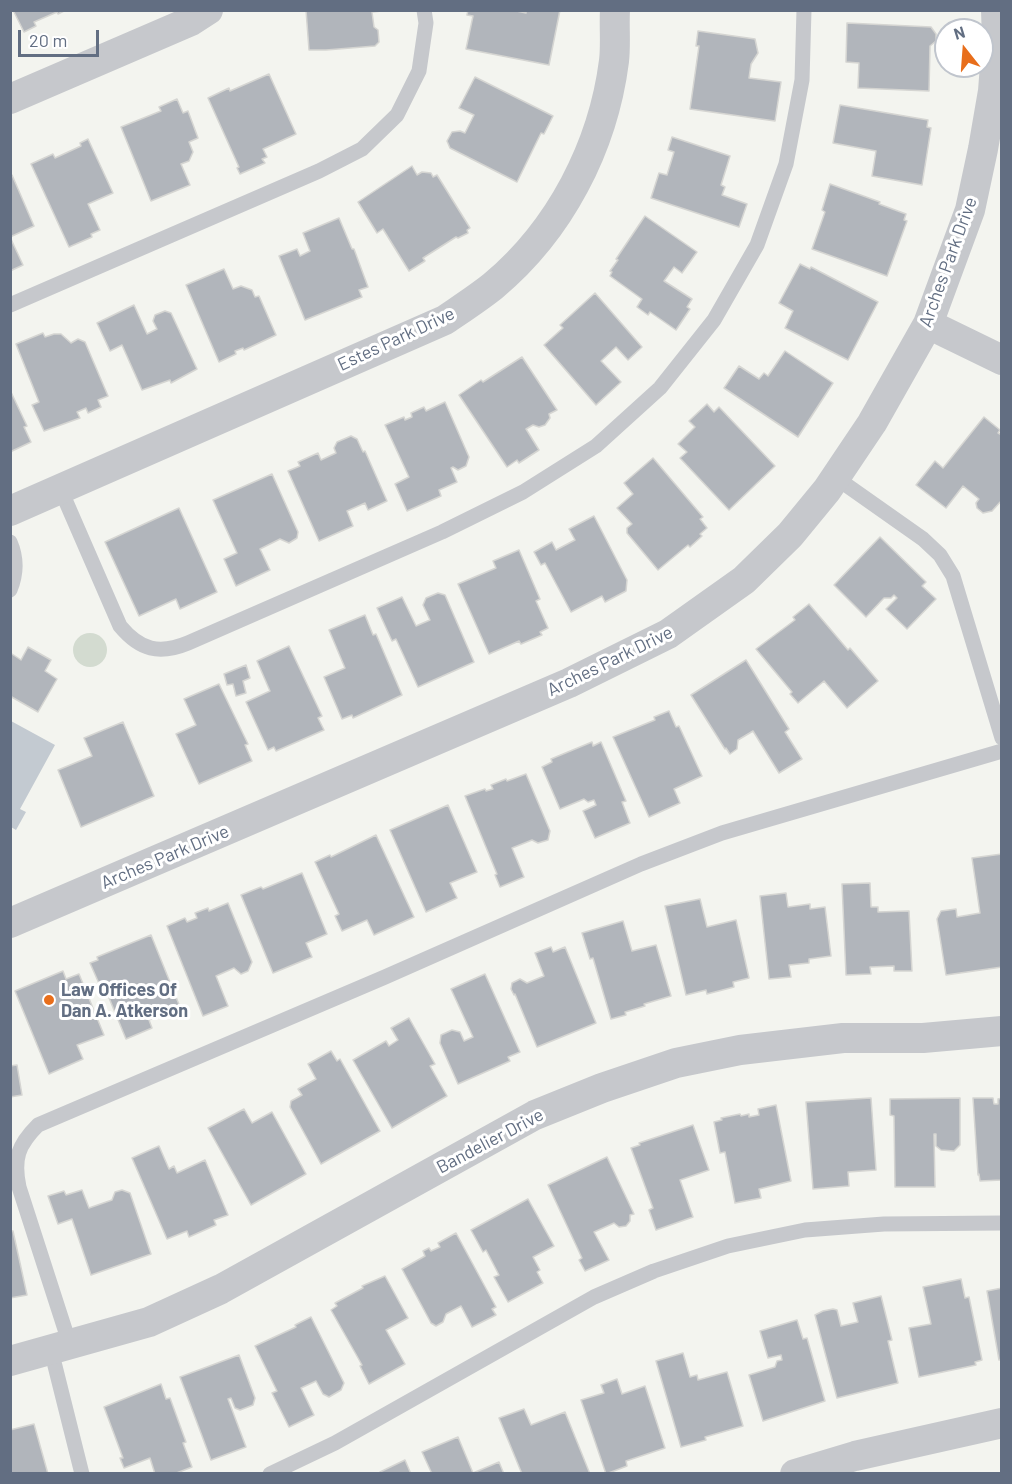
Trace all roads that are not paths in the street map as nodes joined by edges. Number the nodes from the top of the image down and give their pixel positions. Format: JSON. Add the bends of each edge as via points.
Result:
{"nodes":[{"id":1,"x":208,"y":10,"type":"edge"},
{"id":2,"x":424,"y":10,"type":"edge"},
{"id":3,"x":615,"y":10,"type":"edge"},
{"id":4,"x":804,"y":10,"type":"edge"},
{"id":5,"x":996,"y":10,"type":"edge"},
{"id":6,"x":10,"y":99,"type":"edge"},
{"id":7,"x":10,"y":305,"type":"edge"},
{"id":8,"x":928,"y":324,"type":"junction"},
{"id":9,"x":1002,"y":360,"type":"edge"},
{"id":10,"x":835,"y":477,"type":"junction"},
{"id":11,"x":60,"y":488,"type":"junction"},
{"id":12,"x":10,"y":511,"type":"edge"},
{"id":13,"x":10,"y":542,"type":"edge"},
{"id":14,"x":10,"y":590,"type":"edge"},
{"id":15,"x":1002,"y":738,"type":"edge"},
{"id":16,"x":1002,"y":751,"type":"edge"},
{"id":17,"x":10,"y":923,"type":"edge"},
{"id":18,"x":1002,"y":1031,"type":"edge"},
{"id":19,"x":1002,"y":1222,"type":"edge"},
{"id":20,"x":60,"y":1348,"type":"junction"},
{"id":21,"x":10,"y":1361,"type":"edge"},
{"id":22,"x":1002,"y":1423,"type":"edge"},
{"id":23,"x":82,"y":1473,"type":"edge"},
{"id":24,"x":270,"y":1473,"type":"edge"},
{"id":25,"x":795,"y":1473,"type":"edge"}],
"edges":[{"from":1,"to":6,"type":"street","via":[[191,21]]},
{"from":2,"to":7,"type":"lane","via":[[426,23],[419,71],[397,115],[362,149]]},
{"from":3,"to":11,"type":"street","name":"Estes Park Drive","via":[[614,61],[599,128],[577,182],[529,252],[493,286],[445,320]]},
{"from":4,"to":11,"type":"lane","via":[[802,80],[786,165],[757,245],[714,321],[660,388],[596,446],[524,492],[442,532],[173,649],[143,646],[120,626]]},
{"from":5,"to":8,"type":"street","name":"Arches Park Drive","via":[[993,92],[979,169],[970,210]]},
{"from":8,"to":9,"type":"street"},
{"from":8,"to":10,"type":"street","name":"Arches Park Drive","via":[[872,423]]},
{"from":10,"to":15,"type":"lane","via":[[940,555],[953,576]]},
{"from":10,"to":17,"type":"street","name":"Arches Park Drive","via":[[790,534],[744,580],[668,634],[569,683]]},
{"from":11,"to":12,"type":"street","name":"Estes Park Drive"},
{"from":13,"to":14,"type":"lane","via":[[16,571]]},
{"from":16,"to":20,"type":"lane","via":[[722,833],[641,864],[38,1125],[18,1152],[16,1170]]},
{"from":18,"to":20,"type":"street","name":"Bandelier Drive","via":[[923,1038],[843,1038],[740,1050],[676,1063],[535,1115],[220,1289],[149,1322]]},
{"from":19,"to":24,"type":"lane","via":[[806,1230],[717,1249],[594,1297],[335,1443]]},
{"from":20,"to":21,"type":"street","name":"Bandelier Drive"},
{"from":20,"to":23,"type":"lane"},
{"from":22,"to":25,"type":"street"}]}
